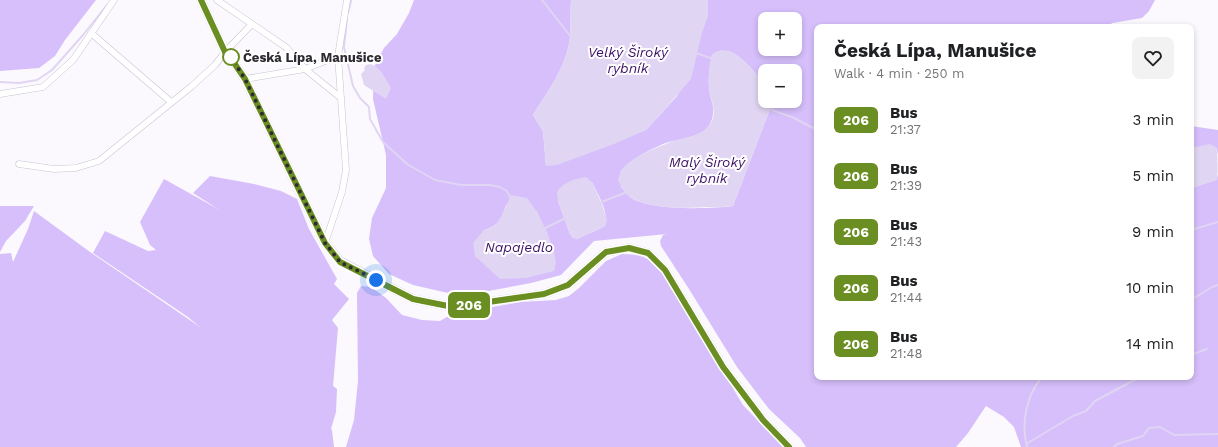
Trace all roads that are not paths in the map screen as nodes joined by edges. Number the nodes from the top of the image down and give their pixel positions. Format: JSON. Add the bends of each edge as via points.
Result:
{"nodes":[{"id":1,"x":114,"y":0,"type":"edge"},
{"id":2,"x":201,"y":0,"type":"edge"},
{"id":3,"x":217,"y":0,"type":"edge"},
{"id":4,"x":347,"y":0,"type":"edge"},
{"id":5,"x":252,"y":24,"type":"junction"},
{"id":6,"x":91,"y":33,"type":"junction"},
{"id":7,"x":225,"y":52,"type":"junction"},
{"id":8,"x":338,"y":56,"type":"junction"},
{"id":9,"x":305,"y":69,"type":"junction"},
{"id":10,"x":245,"y":79,"type":"junction"},
{"id":11,"x":0,"y":94,"type":"edge"},
{"id":12,"x":341,"y":98,"type":"junction"},
{"id":13,"x":171,"y":102,"type":"junction"},
{"id":14,"x":19,"y":164,"type":"dead end"},
{"id":15,"x":325,"y":243,"type":"junction"},
{"id":16,"x":789,"y":447,"type":"edge"}],
"edges":[{"from":1,"to":6,"type":"street"},
{"from":2,"to":7,"type":"street"},
{"from":3,"to":5,"type":"street"},
{"from":4,"to":8,"type":"street"},
{"from":5,"to":7,"type":"street"},
{"from":5,"to":9,"type":"street","via":[[287,48]]},
{"from":6,"to":11,"type":"street","via":[[73,60],[43,87]]},
{"from":6,"to":13,"type":"street"},
{"from":7,"to":10,"type":"street"},
{"from":7,"to":13,"type":"street","via":[[215,65]]},
{"from":8,"to":9,"type":"street"},
{"from":8,"to":12,"type":"street"},
{"from":9,"to":10,"type":"street"},
{"from":9,"to":12,"type":"street"},
{"from":10,"to":15,"type":"street"},
{"from":12,"to":15,"type":"street","via":[[346,170],[342,192]]},
{"from":13,"to":14,"type":"street","via":[[99,161],[76,168],[54,170]]},
{"from":15,"to":16,"type":"street","via":[[340,262],[413,299],[453,307],[544,294],[568,285],[606,252],[629,248],[648,253],[665,270],[723,367],[763,420]]}]}
